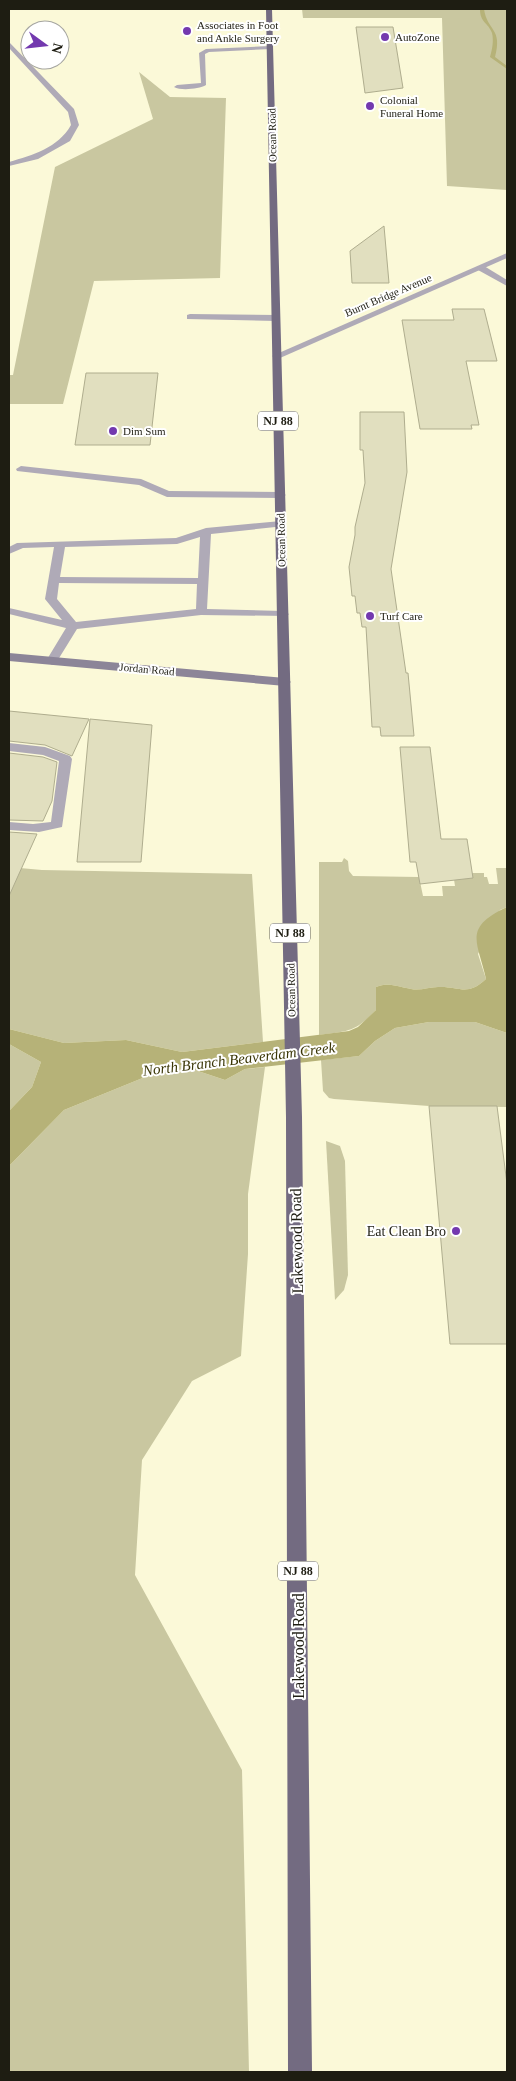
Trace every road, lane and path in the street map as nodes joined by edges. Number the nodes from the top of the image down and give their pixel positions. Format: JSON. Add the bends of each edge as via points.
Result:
{"nodes":[{"id":1,"x":269,"y":9,"type":"edge"},
{"id":2,"x":9,"y":44,"type":"edge"},
{"id":3,"x":270,"y":48,"type":"junction"},
{"id":4,"x":177,"y":87,"type":"dead end"},
{"id":5,"x":9,"y":164,"type":"edge"},
{"id":6,"x":507,"y":255,"type":"edge"},
{"id":7,"x":481,"y":268,"type":"junction"},
{"id":8,"x":507,"y":283,"type":"edge"},
{"id":9,"x":190,"y":317,"type":"dead end"},
{"id":10,"x":276,"y":318,"type":"junction"},
{"id":11,"x":277,"y":356,"type":"junction"},
{"id":12,"x":20,"y":469,"type":"dead end"},
{"id":13,"x":280,"y":495,"type":"junction"},
{"id":14,"x":281,"y":524,"type":"junction"},
{"id":15,"x":206,"y":530,"type":"junction"},
{"id":16,"x":60,"y":544,"type":"junction"},
{"id":17,"x":9,"y":550,"type":"edge"},
{"id":18,"x":54,"y":580,"type":"junction"},
{"id":19,"x":203,"y":581,"type":"junction"},
{"id":20,"x":9,"y":611,"type":"edge"},
{"id":21,"x":201,"y":612,"type":"junction"},
{"id":22,"x":283,"y":614,"type":"junction"},
{"id":23,"x":72,"y":626,"type":"junction"},
{"id":24,"x":9,"y":657,"type":"edge"},
{"id":25,"x":52,"y":661,"type":"junction"},
{"id":26,"x":285,"y":682,"type":"junction"},
{"id":27,"x":9,"y":747,"type":"edge"},
{"id":28,"x":9,"y":826,"type":"edge"},
{"id":29,"x":292,"y":1071,"type":"joint"},
{"id":30,"x":300,"y":2072,"type":"edge"}],
"edges":[{"from":1,"to":3,"type":"main road","name":"Ocean Road","number":"NJ 88"},
{"from":2,"to":5,"type":"street","via":[[71,111],[75,125],[67,139],[35,157]]},
{"from":3,"to":4,"type":"street","via":[[208,50],[202,53],[204,84]]},
{"from":3,"to":10,"type":"main road","name":"Ocean Road","number":"NJ 88"},
{"from":6,"to":7,"type":"street","name":"Burnt Bridge Avenue"},
{"from":7,"to":8,"type":"street"},
{"from":7,"to":11,"type":"street","name":"Burnt Bridge Avenue"},
{"from":9,"to":10,"type":"street"},
{"from":10,"to":11,"type":"main road","name":"Ocean Road","number":"NJ 88"},
{"from":11,"to":13,"type":"main road","name":"Ocean Road","number":"NJ 88"},
{"from":12,"to":13,"type":"street","via":[[141,482],[167,494]]},
{"from":13,"to":14,"type":"main road","name":"Ocean Road","number":"NJ 88"},
{"from":14,"to":15,"type":"street"},
{"from":14,"to":22,"type":"main road","name":"Ocean Road","number":"NJ 88"},
{"from":15,"to":16,"type":"street","via":[[177,541]]},
{"from":15,"to":19,"type":"street"},
{"from":16,"to":17,"type":"street","via":[[21,546]]},
{"from":16,"to":18,"type":"street"},
{"from":18,"to":19,"type":"street"},
{"from":18,"to":23,"type":"street","via":[[51,599]]},
{"from":19,"to":21,"type":"street"},
{"from":20,"to":23,"type":"street"},
{"from":21,"to":22,"type":"street"},
{"from":21,"to":23,"type":"street"},
{"from":22,"to":26,"type":"main road","name":"Ocean Road","number":"NJ 88"},
{"from":23,"to":25,"type":"street"},
{"from":24,"to":25,"type":"street","name":"Jordan Road"},
{"from":25,"to":26,"type":"street","name":"Jordan Road"},
{"from":26,"to":29,"type":"main road","name":"Ocean Road","number":"NJ 88"},
{"from":27,"to":28,"type":"street","via":[[45,751],[66,759],[57,824],[36,829]]},
{"from":29,"to":30,"type":"main road","name":"Lakewood Road","number":"NJ 88","via":[[297,1345]]}]}
